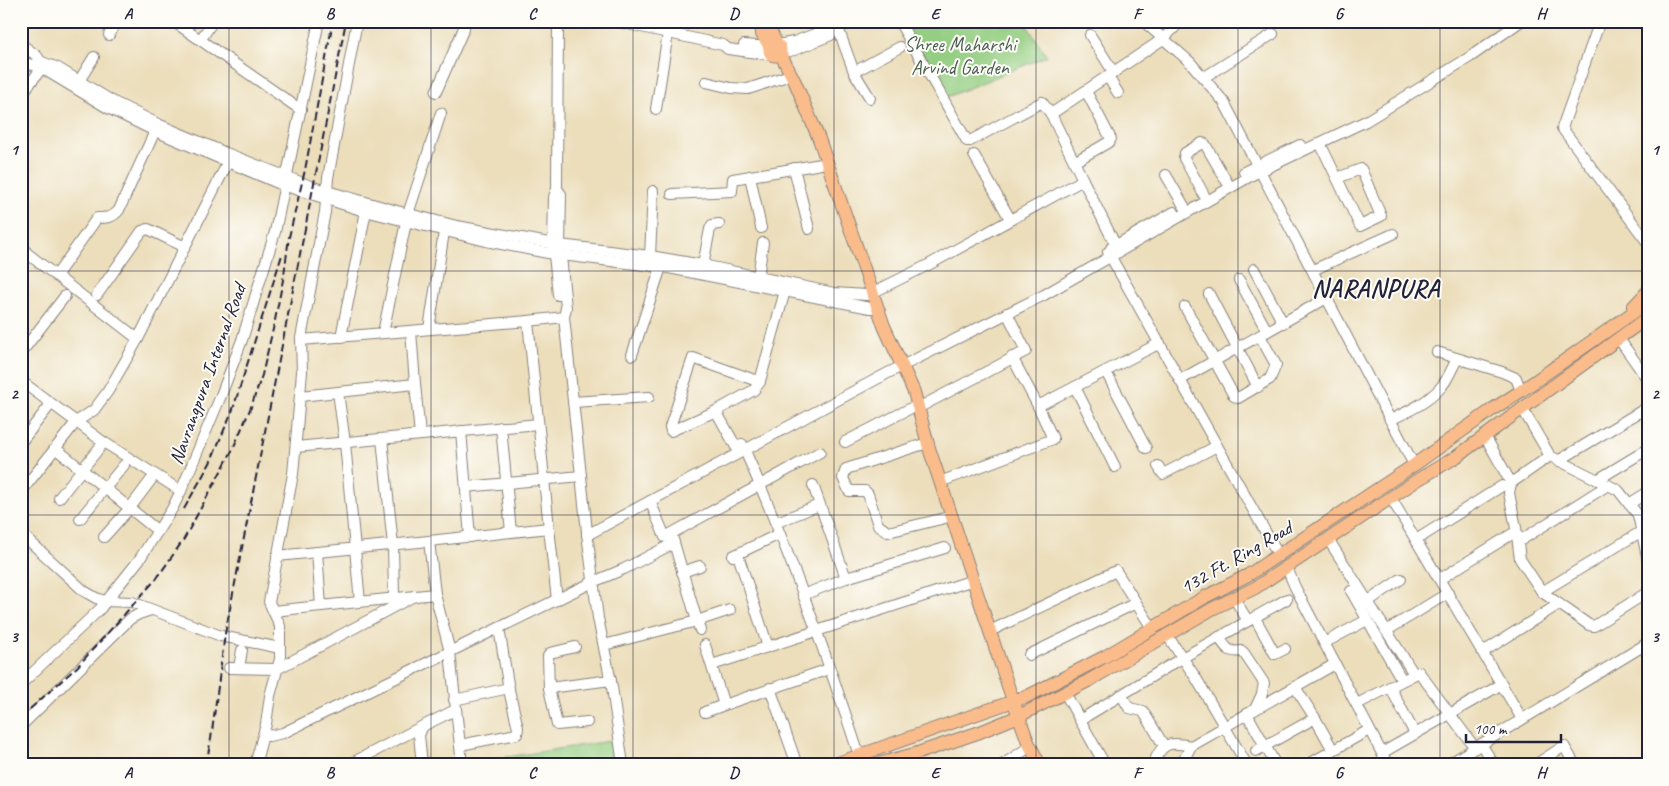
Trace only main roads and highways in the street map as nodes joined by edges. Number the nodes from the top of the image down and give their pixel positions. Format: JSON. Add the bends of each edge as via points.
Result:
{"nodes":[{"id":1,"x":761,"y":21,"type":"edge"},
{"id":2,"x":770,"y":21,"type":"edge"},
{"id":3,"x":775,"y":50,"type":"junction"},
{"id":4,"x":1648,"y":291,"type":"edge"},
{"id":5,"x":869,"y":294,"type":"junction"},
{"id":6,"x":1648,"y":302,"type":"edge"},
{"id":7,"x":1638,"y":320,"type":"edge"},
{"id":8,"x":915,"y":408,"type":"junction"},
{"id":9,"x":1010,"y":703,"type":"junction"},
{"id":10,"x":1015,"y":717,"type":"junction"},
{"id":11,"x":832,"y":765,"type":"edge"},
{"id":12,"x":874,"y":765,"type":"edge"},
{"id":13,"x":1033,"y":765,"type":"edge"},
{"id":14,"x":1040,"y":765,"type":"edge"}],
"edges":[{"from":1,"to":3,"type":"main road","via":[[762,34]]},
{"from":2,"to":3,"type":"main road"},
{"from":3,"to":5,"type":"main road","via":[[813,141]]},
{"from":3,"to":5,"type":"main road","via":[[795,82],[819,139]]},
{"from":4,"to":7,"type":"main road"},
{"from":5,"to":8,"type":"main road"},
{"from":6,"to":7,"type":"main road"},
{"from":7,"to":9,"type":"main road","name":"132 Ft. Ring Road","via":[[1493,409],[1248,576],[1205,597],[1082,669]]},
{"from":7,"to":10,"type":"main road","name":"132 Ft. Ring Road","via":[[1618,339],[1456,457],[1287,568],[1113,668]]},
{"from":8,"to":9,"type":"main road","via":[[990,631]]},
{"from":8,"to":9,"type":"main road","via":[[921,445],[988,652]]},
{"from":9,"to":10,"type":"main road"},
{"from":9,"to":11,"type":"main road","name":"132 Ft. Ring Road"},
{"from":10,"to":12,"type":"main road","name":"132 Ft. Ring Road","via":[[980,732]]},
{"from":10,"to":13,"type":"main road","via":[[1019,740]]},
{"from":10,"to":14,"type":"main road"}]}
